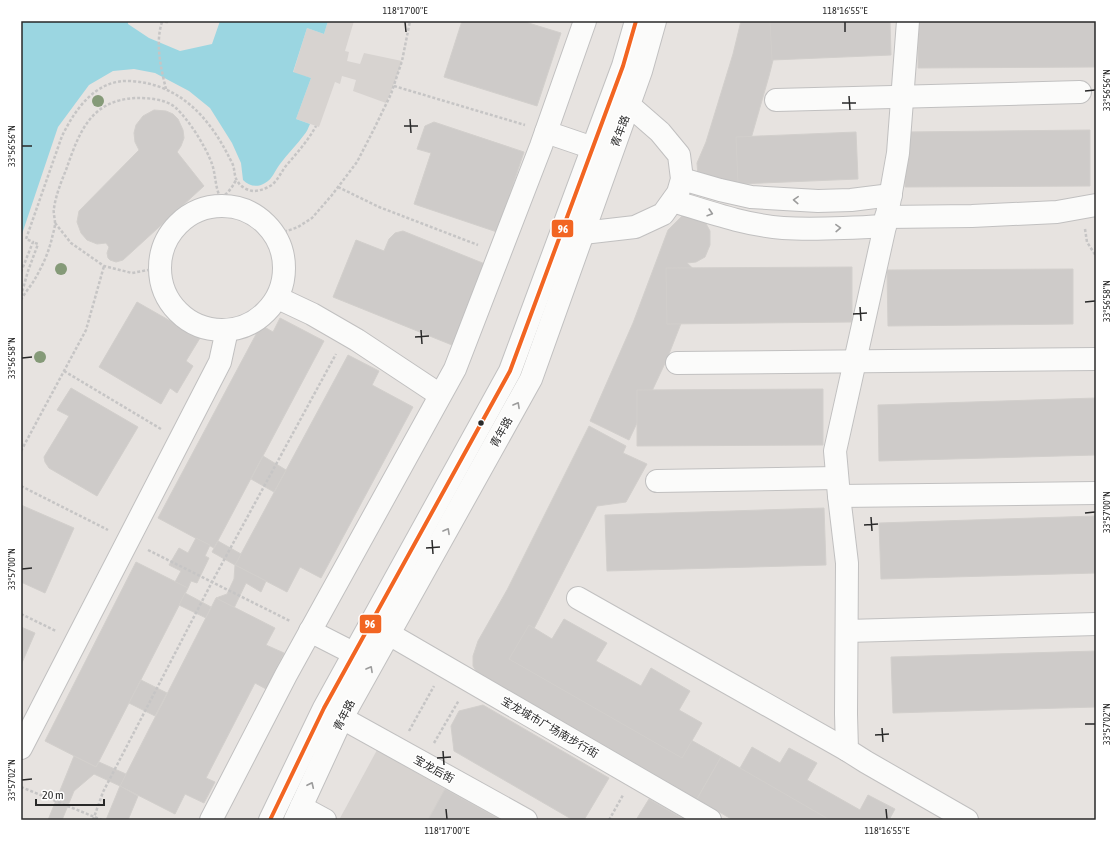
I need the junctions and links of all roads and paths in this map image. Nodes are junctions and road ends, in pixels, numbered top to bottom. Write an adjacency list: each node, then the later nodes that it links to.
1 (170, 21): 7 (path)
2 (410, 21): 8 (path)
3 (585, 21): 15 (street)
4 (636, 21): 16 (street, 青年路)
5 (655, 21): 13 (street, 青年路)
6 (908, 21): 11 (street)
7 (161, 22): 9 (path)
8 (394, 86): 15 (path); 19 (path)
9 (166, 88): 18 (path); 28 (path)
10 (1080, 92): 11 (street)
11 (902, 96): 12 (street); 20 (street)
12 (776, 100)
13 (629, 106): 17 (street); 27 (street, 青年路)
14 (316, 126): 18 (path)
15 (546, 132): 16 (street); 29 (street)
16 (593, 148): 58 (street, 青年路)
17 (682, 179): 20 (street, one-way to 17); 22 (street)
18 (236, 180): 21 (path)
19 (338, 187): 26 (path); 29 (path)
20 (891, 195): 24 (street)
21 (224, 201): 25 (path); 26 (street); 31 (street)
22 (673, 201): 24 (street, one-way to 24); 27 (street)
23 (1096, 205): 24 (street)
24 (886, 221): 39 (street)
25 (55, 223): 30 (path); 35 (path)
26 (274, 232): 34 (street)
27 (583, 233): 56 (street, 青年路, one-way to 27)
28 (32, 242): 32 (path); 33 (path)
29 (499, 254): 42 (street)
30 (104, 266): 31 (path); 41 (path)
31 (159, 268): 36 (street)
32 (21, 272)
33 (21, 296)
34 (278, 298): 36 (street); 37 (street)
35 (21, 300)
36 (228, 330): 43 (street)
37 (346, 334): 42 (street); 50 (path)
38 (1096, 359): 39 (street)
39 (854, 362): 40 (street); 47 (street)
40 (677, 363)
41 (64, 371): 43 (path); 44 (path)
42 (440, 395): 55 (street)
43 (180, 441): 49 (street)
44 (21, 451)
45 (657, 481): 47 (street)
46 (21, 486): 49 (path)
47 (838, 487): 48 (street); 54 (street)
48 (1096, 492)
49 (129, 540): 50 (path); 57 (street)
50 (212, 582): 55 (path); 69 (path)
51 (578, 598): 64 (street)
52 (21, 614): 57 (path)
53 (1096, 624): 54 (street)
54 (847, 631): 64 (street)
55 (310, 632): 58 (street); 71 (street)
56 (389, 634): 59 (street, 宝龙城市广场南步行街); 61 (street, 青年路, one-way to 56)
57 (76, 641): 62 (street)
58 (355, 654): 72 (street, 青年路)
59 (445, 666): 60 (street, 宝龙城市广场南步行街); 63 (path)
60 (470, 681): 65 (path); 66 (street, 宝龙城市广场南步行街)
61 (342, 718): 63 (street, 宝龙后街); 68 (street, 青年路, one-way to 61)
62 (21, 748)
63 (399, 749): 65 (street, 宝龙后街)
64 (848, 750): 77 (street)
65 (423, 763): 74 (street, 宝龙后街)
66 (634, 776): 75 (path); 76 (street, 宝龙城市广场南步行街)
67 (21, 787): 69 (path)
68 (297, 816): 73 (street)
69 (94, 818): 70 (path)
70 (102, 820)
71 (211, 820)
72 (270, 820)
73 (325, 820)
74 (526, 820)
75 (609, 820)
76 (710, 820)
77 (967, 820)

